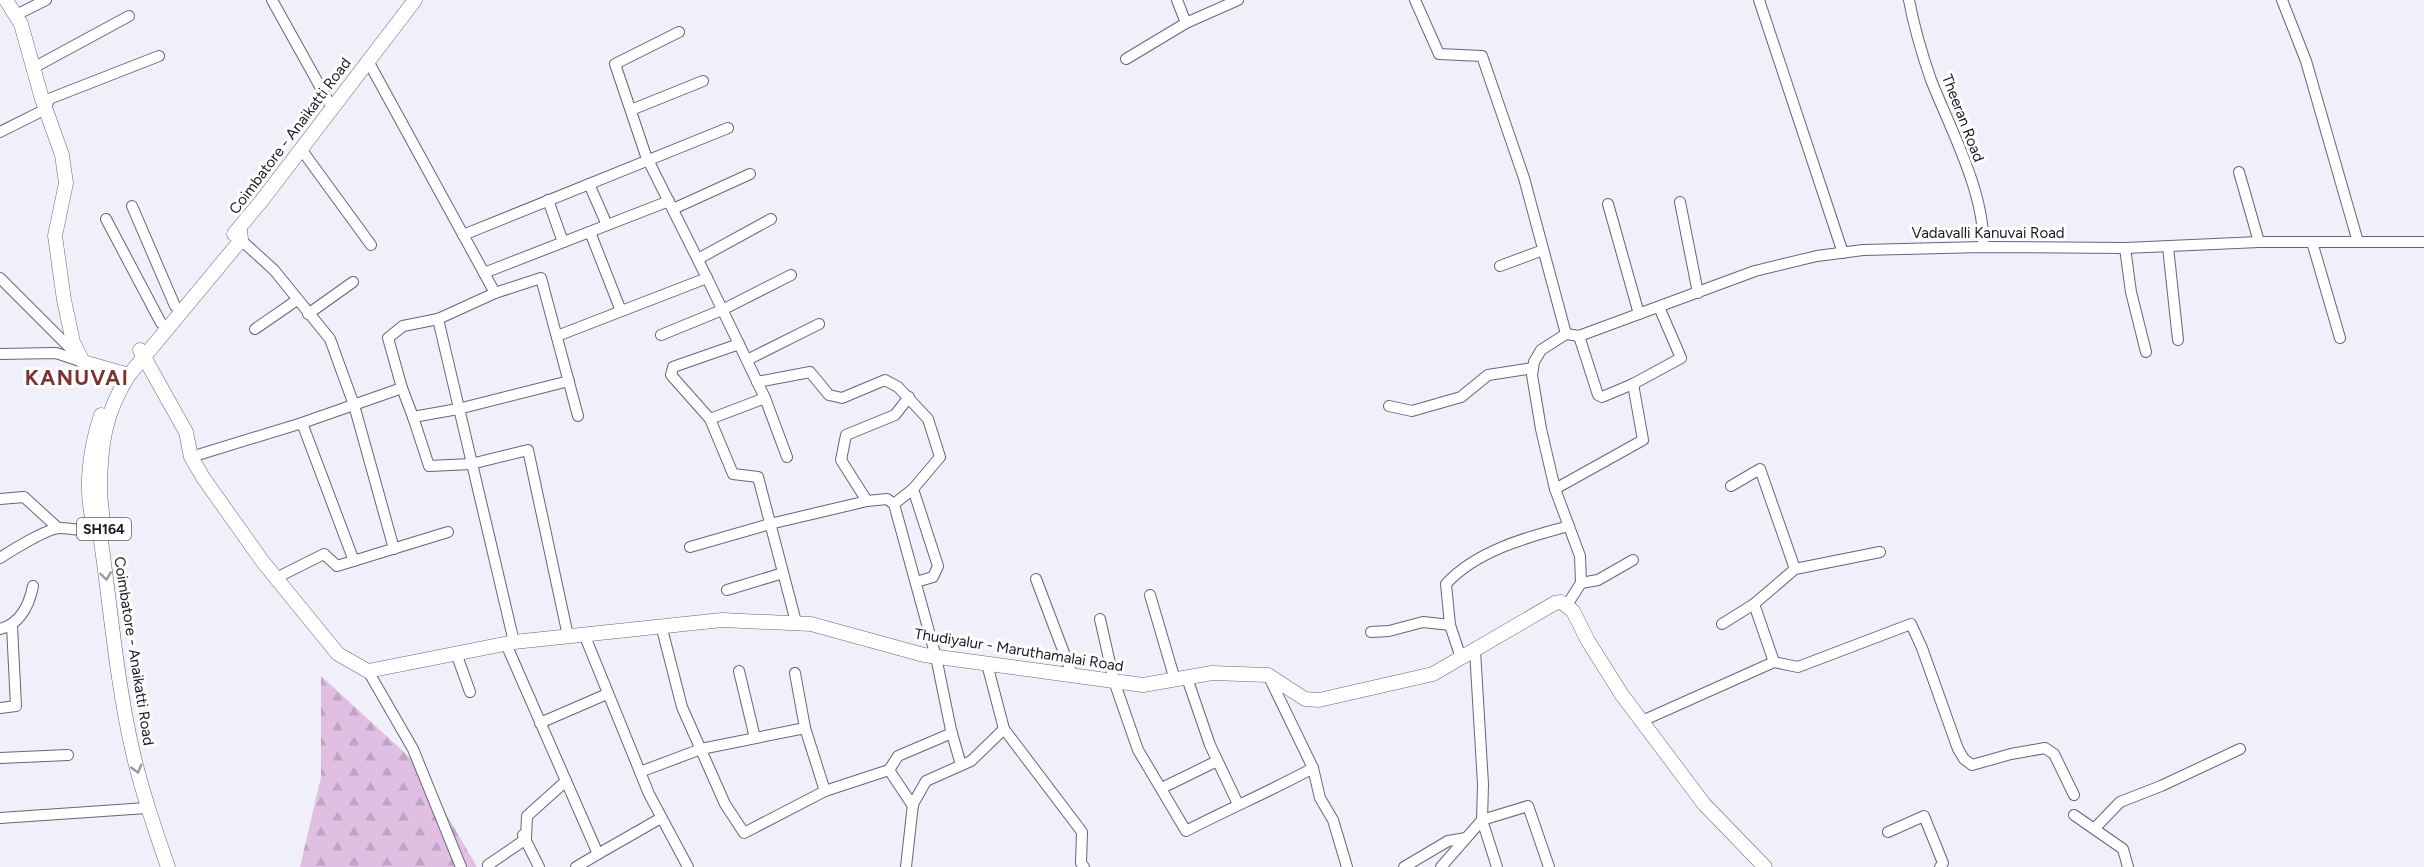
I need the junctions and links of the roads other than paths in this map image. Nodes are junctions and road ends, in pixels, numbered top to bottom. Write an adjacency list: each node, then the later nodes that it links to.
1 (6, 0): 11 (main road)
2 (46, 0): 11 (street)
3 (272, 0): 20 (street)
4 (415, 0): 17 (main road, Coimbatore - Anaikatti Road / SH164)
5 (1177, 0): 13 (street)
6 (1238, 0): 13 (street)
7 (1415, 0): 50 (street)
8 (1759, 0): 51 (street)
9 (1909, 0): 48 (street, Theeran Road)
10 (2282, 0): 44 (street)
11 (16, 15): 18 (main road)
12 (129, 16): 18 (street)
13 (1186, 23): 16 (street)
14 (679, 32): 22 (street)
15 (159, 56): 21 (street)
16 (1126, 59)
17 (368, 62): 20 (main road, Coimbatore - Anaikatti Road / SH164); 40 (street)
18 (33, 68): 21 (main road)
19 (704, 81): 22 (street)
20 (332, 108): 25 (main road, Coimbatore - Anaikatti Road / SH164)
21 (46, 109): 24 (street); 82 (main road)
22 (631, 110): 26 (street)
23 (728, 128): 26 (street)
24 (0, 132)
25 (301, 149): 39 (main road, Coimbatore - Anaikatti Road / SH164); 46 (street)
26 (648, 159): 29 (street); 33 (street)
27 (2239, 172): 42 (street)
28 (750, 174): 33 (street)
29 (589, 184): 30 (street); 37 (street)
30 (548, 200): 40 (street); 41 (street)
31 (1680, 202): 60 (street)
32 (1608, 204): 67 (street)
33 (671, 205): 37 (street); 52 (street)
34 (132, 206): 62 (street)
35 (106, 219): 69 (street)
36 (771, 219): 52 (street)
37 (607, 225): 38 (street)
38 (590, 232): 41 (street); 65 (street)
39 (240, 234): 61 (street); 62 (main road); 83 (main road, Coimbatore - Anaikatti Road / SH164)
40 (463, 235): 54 (street)
41 (563, 242): 54 (street)
42 (2259, 242): 43 (street, Vadavalli Kanuvai Road); 47 (street, Vadavalli Kanuvai Road)
43 (2312, 242): 44 (street, Vadavalli Kanuvai Road); 76 (street)
44 (2358, 242): 45 (street, Vadavalli Kanuvai Road)
45 (2424, 242)
46 (370, 245)
47 (2168, 246): 49 (street, Vadavalli Kanuvai Road); 77 (street)
48 (1983, 247): 49 (street, Vadavalli Kanuvai Road); 51 (street, Vadavalli Kanuvai Road)
49 (2125, 248): 79 (street)
50 (1543, 250): 53 (street); 72 (street)
51 (1843, 253): 60 (street, Vadavalli Kanuvai Road)
52 (698, 259): 57 (street)
53 (1500, 266)
54 (484, 273): 59 (street)
55 (791, 275): 64 (street)
56 (0, 278): 82 (street)
57 (707, 278): 64 (street); 65 (street)
58 (353, 282): 66 (street)
59 (495, 292): 68 (street); 74 (street)
60 (1698, 293): 63 (street, Vadavalli Kanuvai Road)
61 (297, 300): 66 (street); 71 (street)
62 (175, 306): 69 (main road)
63 (1659, 307): 67 (street, Vadavalli Kanuvai Road); 87 (street)
64 (722, 310): 73 (street); 78 (street)
65 (621, 311): 74 (street)
66 (308, 314): 91 (street)
67 (1639, 314): 75 (street, Vadavalli Kanuvai Road)
68 (438, 319): 88 (street); 93 (street)
69 (161, 323): 83 (main road)
70 (819, 324): 81 (street)
71 (255, 329)
72 (1566, 334): 75 (street, Vadavalli Kanuvai Road); 84 (street)
73 (661, 335)
74 (556, 336): 85 (street)
75 (1579, 336): 87 (street)
76 (2340, 338)
77 (2178, 340)
78 (739, 344): 81 (street); 96 (street)
79 (2146, 352)
80 (0, 354): 82 (street)
81 (747, 360): 86 (street)
82 (83, 362): 83 (main road)
83 (134, 363): 98 (main road); 111 (main road, Coimbatore - Anaikatti Road / SH164)
84 (1533, 368): 92 (street); 103 (street)
85 (568, 381): 93 (street); 94 (street)
86 (757, 382): 89 (street); 90 (street)
87 (1633, 384): 103 (street)
88 (402, 388): 91 (street); 95 (street)
89 (909, 397): 102 (street); 105 (street)
90 (765, 398): 96 (street); 99 (street)
91 (354, 405): 97 (street); 113 (street)
92 (1389, 406)
93 (458, 409): 95 (street); 100 (street)
94 (578, 416)
95 (413, 417): 100 (street)
96 (710, 419): 107 (street)
97 (302, 423): 98 (street); 117 (street)
98 (190, 451): 120 (main road)
99 (787, 458)
100 (471, 464): 138 (street); 139 (street)
101 (1731, 486): 118 (street)
102 (913, 489): 106 (street); 122 (street)
103 (1555, 489): 108 (street)
104 (0, 499): 109 (street)
105 (867, 501): 106 (street); 107 (street)
106 (894, 504): 122 (street)
107 (770, 524): 112 (street); 119 (street)
108 (1569, 526): 123 (street); 133 (street)
109 (58, 528): 111 (street); 115 (street)
110 (448, 532): 113 (street)
111 (100, 535): 177 (main road, Coimbatore - Anaikatti Road / SH164, one-way to 177)
112 (690, 547)
113 (394, 549): 117 (street)
114 (1880, 552): 118 (street)
115 (0, 558)
116 (1633, 560): 123 (street)
117 (354, 561): 120 (street)
118 (1795, 569): 127 (street)
119 (783, 573): 125 (street); 130 (street)
120 (276, 578): 146 (main road)
121 (1036, 579): 149 (street)
122 (916, 582): 142 (street)
123 (1581, 583): 128 (street)
124 (33, 586): 134 (street)
125 (727, 590)
126 (1150, 595): 151 (street)
127 (1754, 604): 131 (street); 144 (street)
128 (1568, 605): 140 (main road); 156 (main road)
129 (1100, 620): 152 (street)
130 (796, 622): 132 (main road, Thudiyalur - Maruthamalai Road); 142 (main road, Thudiyalur - Maruthamalai Road)
131 (1722, 624)
132 (661, 625): 137 (main road, Thudiyalur - Maruthamalai Road); 162 (street)
133 (1450, 625): 136 (street); 143 (street)
134 (12, 626): 135 (street); 155 (street)
135 (0, 629)
136 (1371, 632)
137 (584, 634): 138 (main road, Thudiyalur - Maruthamalai Road); 154 (street)
138 (568, 636): 139 (main road, Thudiyalur - Maruthamalai Road)
139 (510, 643): 141 (main road, Thudiyalur - Maruthamalai Road); 157 (street)
140 (1475, 650): 143 (main road); 181 (street)
141 (456, 653): 146 (main road, Thudiyalur - Maruthamalai Road); 153 (street)
142 (936, 657): 145 (main road, Thudiyalur - Maruthamalai Road); 160 (street)
143 (1461, 658): 150 (main road)
144 (1774, 662): 156 (street); 174 (street)
145 (987, 664): 149 (main road, Thudiyalur - Maruthamalai Road); 159 (street)
146 (368, 671): 190 (street)
147 (739, 672): 161 (street)
148 (795, 673): 158 (street)
149 (1072, 674): 152 (main road, Thudiyalur - Maruthamalai Road)
150 (1268, 675): 151 (main road, Thudiyalur - Maruthamalai Road); 168 (street)
151 (1181, 679): 152 (main road, Thudiyalur - Maruthamalai Road); 166 (street)
152 (1114, 681): 172 (street)
153 (471, 692)
154 (607, 694): 157 (street); 170 (street)
155 (0, 708)
156 (1642, 721): 188 (main road)
157 (540, 723): 171 (street)
158 (805, 728): 161 (street); 173 (street)
159 (1004, 729): 167 (street); 196 (street)
160 (952, 733): 167 (street); 169 (street)
161 (755, 738): 162 (street)
162 (701, 749): 170 (street); 173 (street)
163 (2240, 749): 183 (street)
164 (68, 755): 165 (street)
165 (0, 758)
166 (1217, 761): 172 (street); 175 (street)
167 (961, 765): 176 (street)
168 (1313, 768): 175 (street); 197 (street)
169 (889, 770): 173 (street); 176 (street)
170 (640, 772): 180 (street)
171 (566, 781): 186 (street); 187 (street)
172 (1162, 788): 175 (street)
173 (825, 791)
174 (2074, 795)
175 (1238, 804)
176 (913, 806): 195 (street)
177 (147, 808): 179 (street); 189 (main road, Coimbatore - Anaikatti Road / SH164)
178 (2074, 815): 183 (street)
179 (0, 818)
180 (661, 818): 187 (street); 194 (street)
181 (1482, 820): 185 (street); 200 (street); 201 (street)
182 (520, 827): 186 (street)
183 (2094, 829): 203 (street)
184 (1888, 832): 202 (street)
185 (1466, 838): 198 (street); 199 (street)
186 (525, 839): 191 (street); 192 (street)
187 (598, 854): 193 (street)
188 (1763, 866)
189 (168, 867)
190 (460, 867)
191 (489, 867)
192 (539, 867)
193 (576, 867)
194 (688, 867)
195 (906, 867)
196 (1084, 867)
197 (1347, 867)
198 (1404, 867)
199 (1441, 867)
200 (1497, 867)
201 (1549, 867)
202 (1940, 867)
203 (2128, 867)

